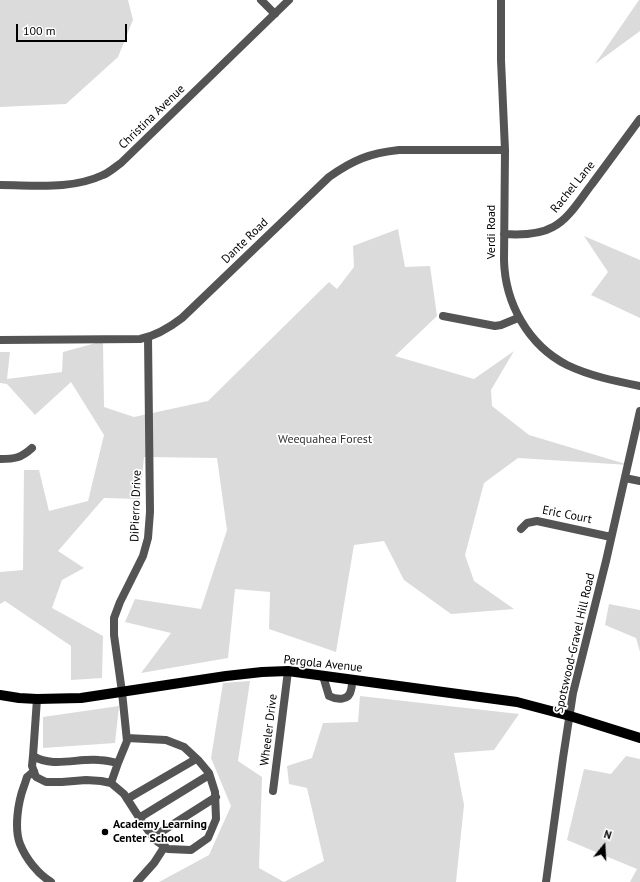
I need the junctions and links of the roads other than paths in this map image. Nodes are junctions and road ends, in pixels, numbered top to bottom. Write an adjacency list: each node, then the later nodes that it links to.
1 (261, 0): 4 (street)
2 (289, 0): 4 (street, Christina Avenue)
3 (501, 0): 6 (street, Verdi Road)
4 (275, 14): 7 (street, Christina Avenue)
5 (640, 119): 8 (street, Rachel Lane)
6 (505, 150): 8 (street, Verdi Road); 11 (street, Dante Road)
7 (0, 185)
8 (504, 234): 10 (street, Verdi Road)
9 (444, 316): 10 (street)
10 (518, 318): 13 (street, Verdi Road)
11 (148, 338): 12 (street, Dante Road); 24 (street, DiPierro Drive)
12 (0, 340)
13 (640, 386)
14 (640, 411): 17 (street, Spotswood-Gravel Hill Road)
15 (32, 448): 16 (street)
16 (0, 459)
17 (625, 478): 18 (street); 20 (street, Spotswood-Gravel Hill Road)
18 (640, 481)
19 (521, 529): 20 (street, Eric Court)
20 (611, 537): 27 (street, Spotswood-Gravel Hill Road)
21 (288, 671): 22 (main road, Pergola Avenue); 24 (main road, Pergola Avenue); 36 (street, Wheeler Drive)
22 (323, 676): 23 (main road, Pergola Avenue); 23 (street)
23 (352, 680): 27 (main road, Pergola Avenue)
24 (122, 692): 26 (main road, Pergola Avenue); 28 (street, DiPierro Drive)
25 (0, 695): 26 (main road, Pergola Avenue)
26 (37, 699): 30 (street)
27 (570, 716): 29 (main road, Pergola Avenue); 44 (street, Spotswood-Gravel Hill Road)
28 (127, 738): 31 (street); 32 (street)
29 (640, 738)
30 (32, 756): 32 (street); 33 (street)
31 (196, 759): 34 (street); 38 (street)
32 (118, 763): 35 (street)
33 (34, 771): 35 (street); 42 (street)
34 (210, 775): 37 (street); 39 (street)
35 (111, 783): 38 (street)
36 (273, 791)
37 (216, 797): 40 (street); 41 (street)
38 (127, 799): 39 (street)
39 (139, 818): 40 (street)
40 (153, 837): 41 (street)
41 (165, 846): 43 (street)
42 (51, 882)
43 (137, 882)
44 (546, 882)

